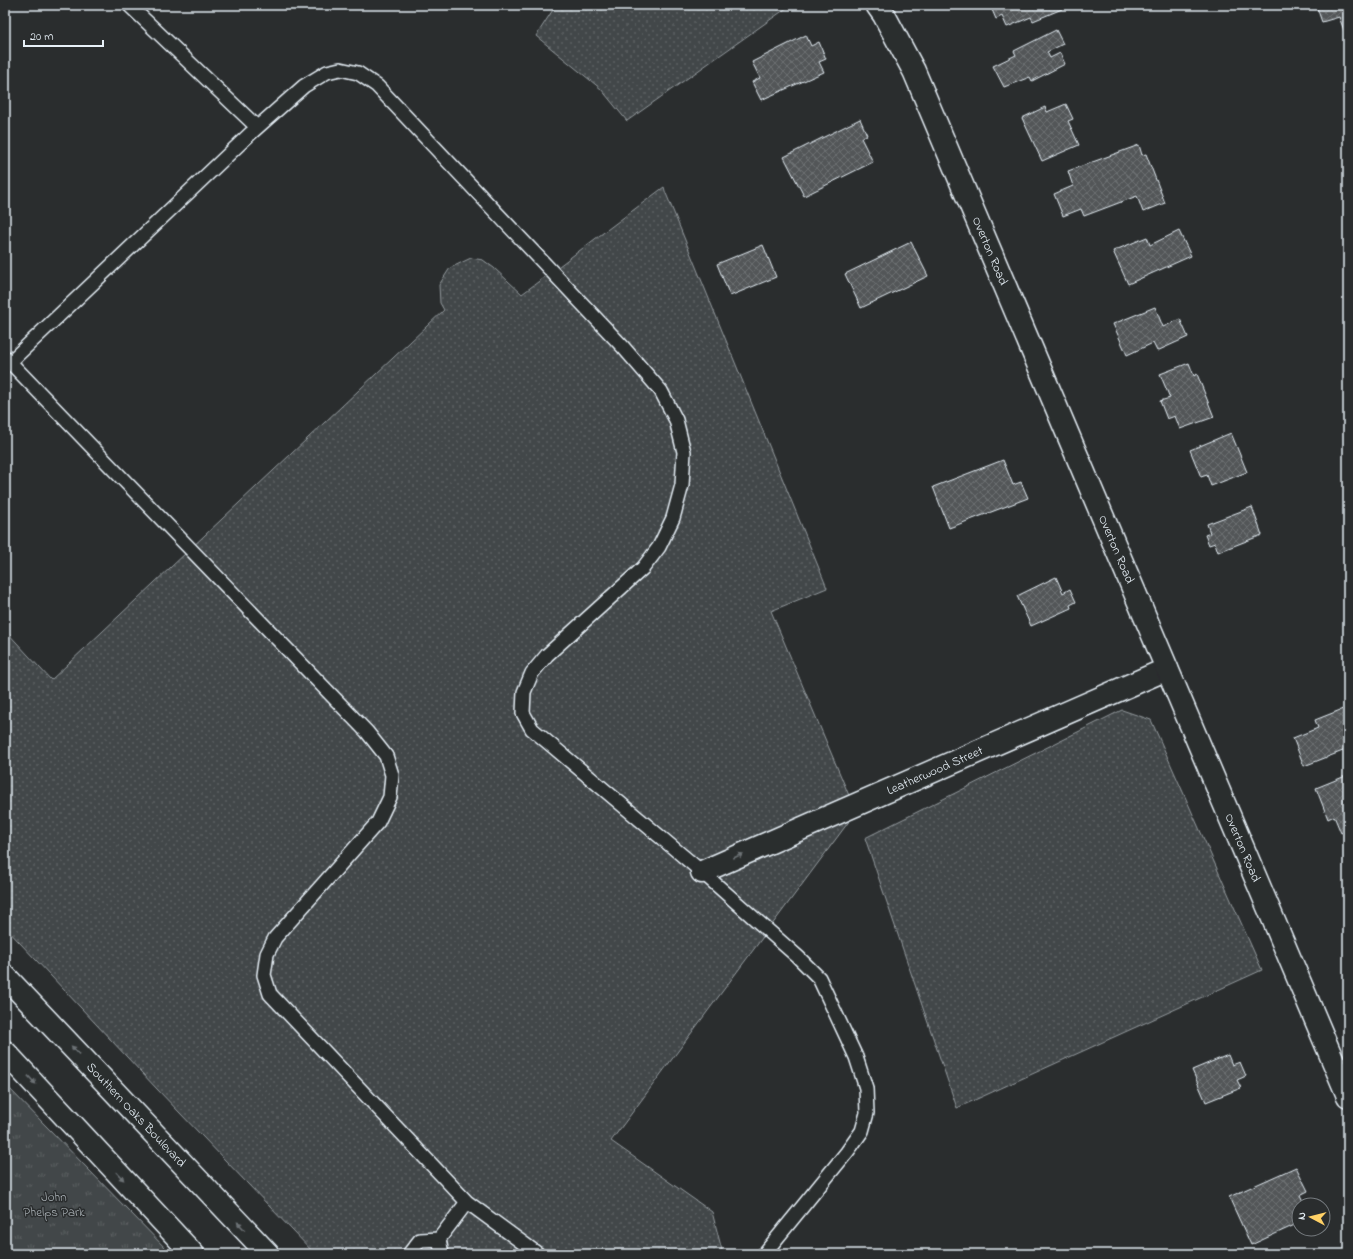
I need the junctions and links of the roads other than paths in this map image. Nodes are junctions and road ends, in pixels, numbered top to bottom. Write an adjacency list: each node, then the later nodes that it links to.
1 (129, 5): 3 (lane)
2 (877, 5): 5 (street, Overton Road)
3 (257, 127): 4 (lane); 6 (lane)
4 (8, 359): 10 (lane)
5 (1167, 669): 6 (street, Leatherwood Street, one-way to 5); 9 (street, Overton Road)
6 (702, 872): 17 (lane)
7 (5, 976): 13 (street, Southern Oaks Boulevard, one-way to 7)
8 (5, 1052): 12 (street, one-way to 12)
9 (1348, 1096)
10 (466, 1202): 11 (lane); 16 (lane)
11 (439, 1239): 14 (lane); 15 (lane)
12 (193, 1254)
13 (268, 1254)
14 (408, 1254)
15 (442, 1254)
16 (538, 1254)
17 (764, 1254)

